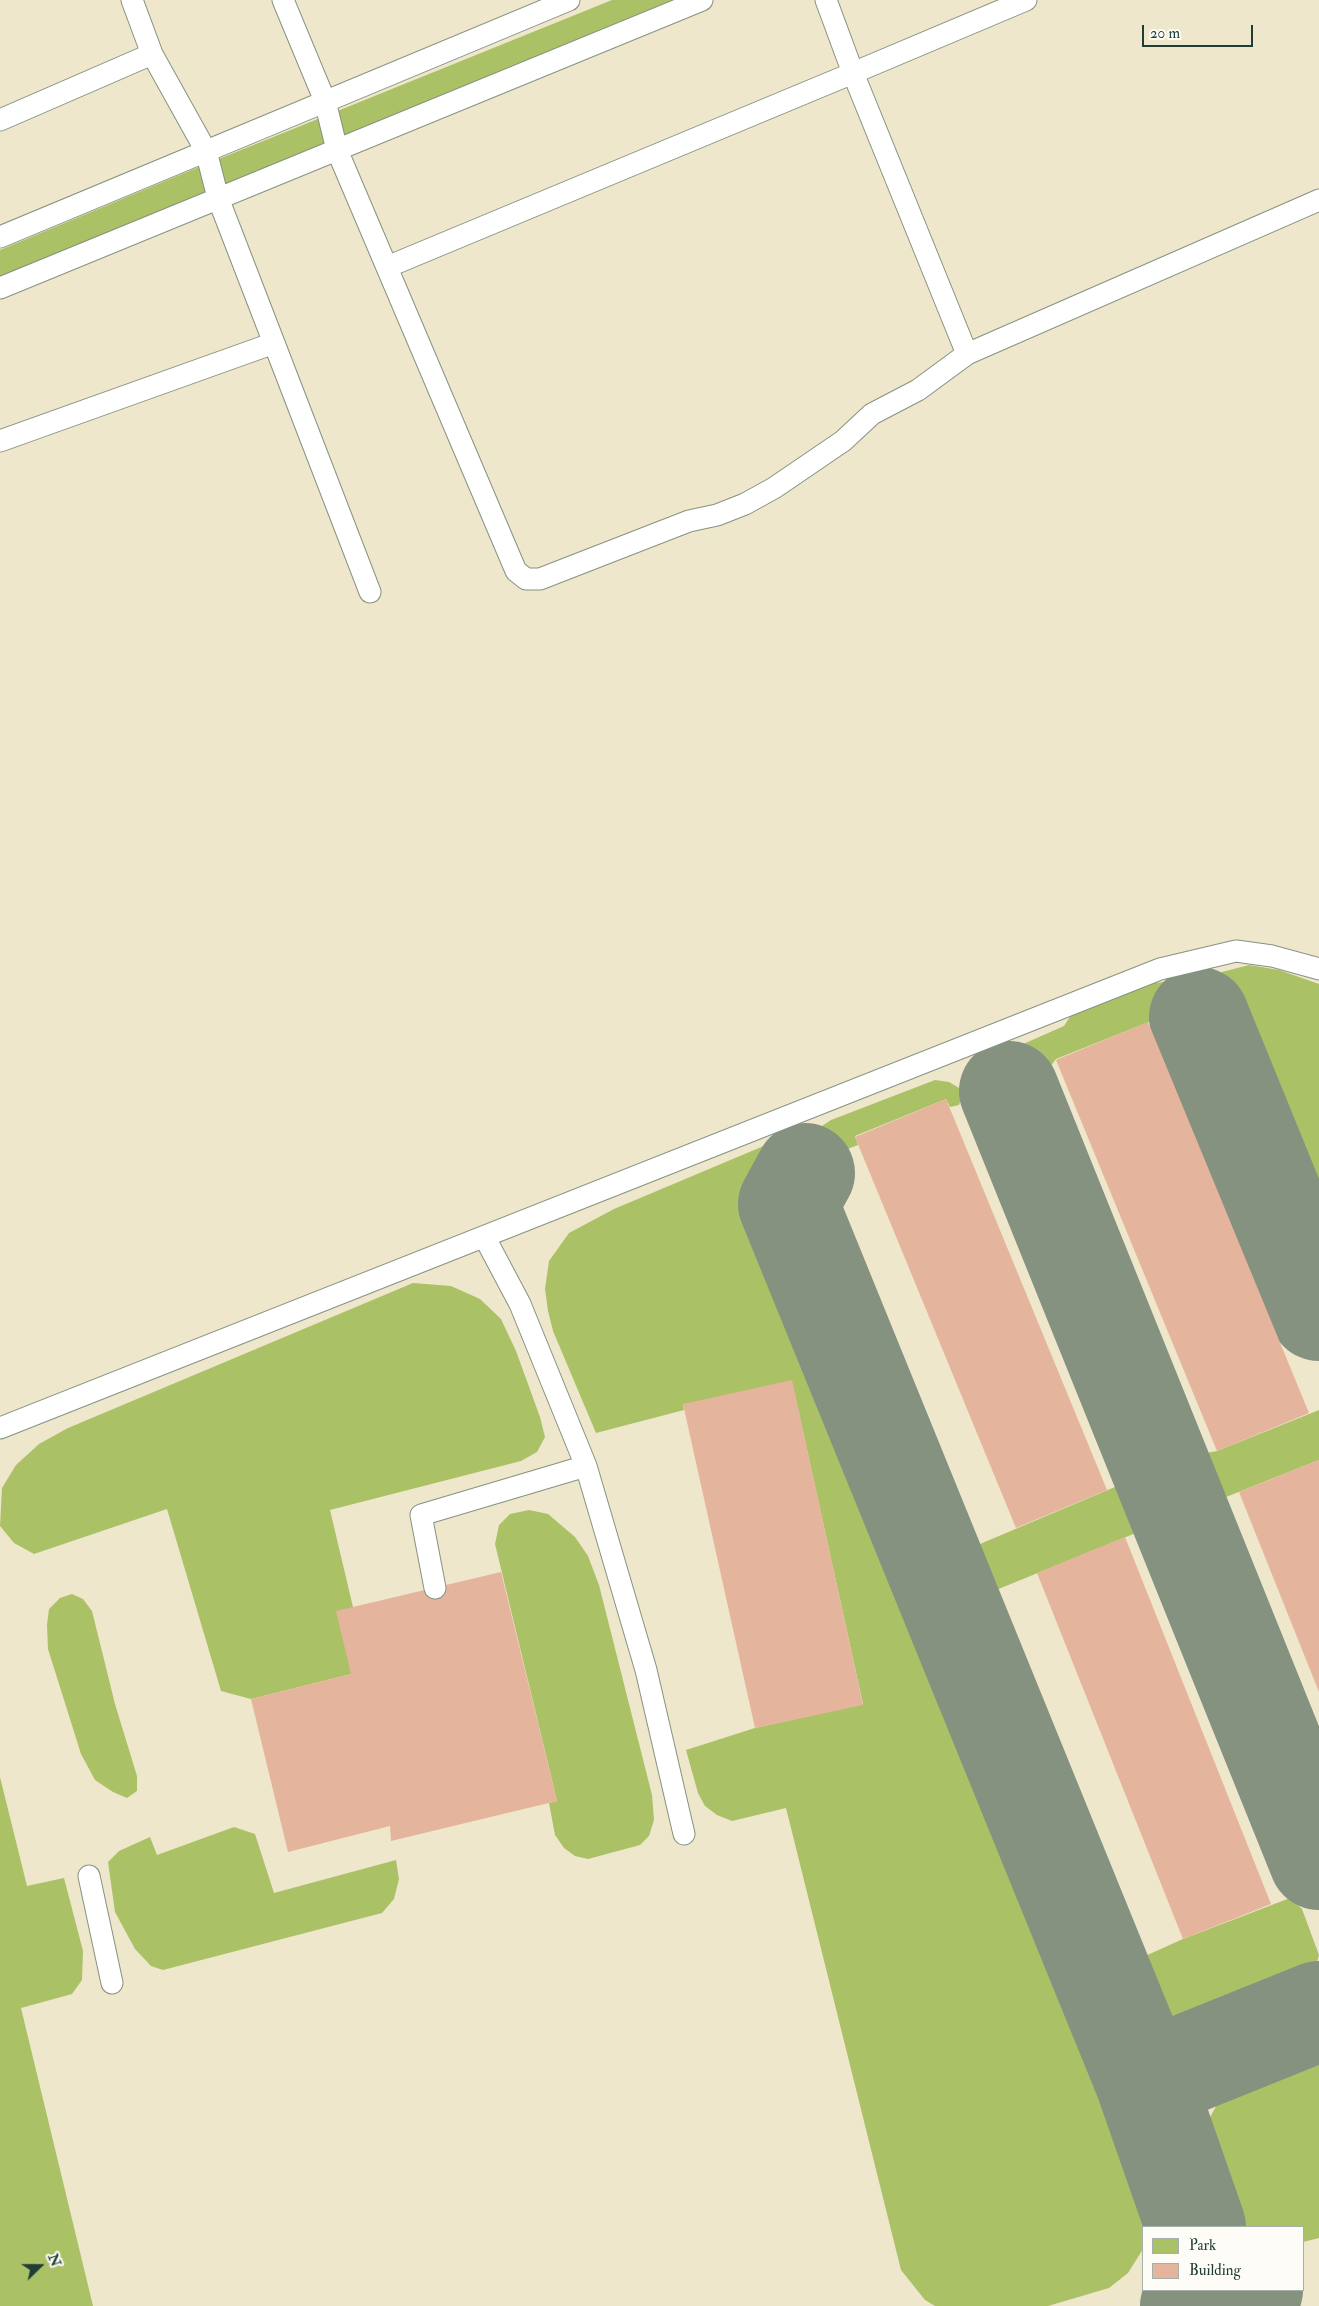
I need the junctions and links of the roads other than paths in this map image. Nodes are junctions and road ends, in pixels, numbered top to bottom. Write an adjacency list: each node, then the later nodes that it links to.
1 (132, 0): 7 (lane)
2 (283, 0): 9 (lane)
3 (569, 0): 9 (lane)
4 (702, 0): 11 (lane)
5 (826, 0): 8 (lane)
6 (1026, 0): 8 (lane)
7 (152, 54): 10 (lane); 12 (lane)
8 (853, 73): 16 (lane); 19 (lane)
9 (325, 101): 11 (lane); 12 (lane)
10 (0, 120)
11 (337, 150): 13 (lane); 16 (lane)
12 (206, 151): 13 (lane); 15 (lane)
13 (218, 198): 17 (lane); 18 (lane)
14 (1319, 200): 19 (lane)
15 (0, 237)
16 (387, 267): 19 (lane)
17 (0, 288)
18 (274, 343): 20 (lane); 21 (lane)
19 (967, 354)
20 (0, 441)
21 (370, 592)
22 (1319, 969): 23 (lane)
23 (485, 1238): 24 (lane); 25 (lane)
24 (0, 1428)
25 (586, 1466): 26 (lane); 27 (lane)
26 (435, 1588)
27 (684, 1834)
28 (89, 1876): 29 (lane)
29 (112, 1983)

